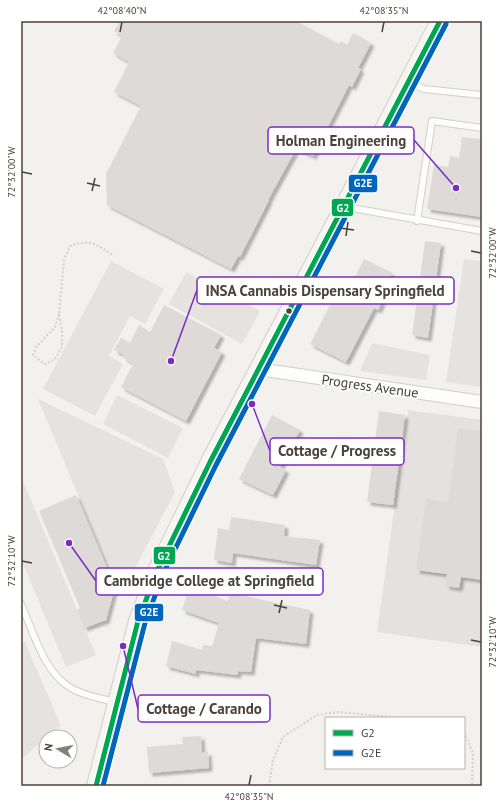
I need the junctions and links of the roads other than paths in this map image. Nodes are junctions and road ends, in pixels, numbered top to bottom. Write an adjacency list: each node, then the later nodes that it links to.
1 (440, 21): 2 (main road)
2 (408, 82): 3 (lane); 5 (main road)
3 (482, 95)
4 (482, 128): 6 (lane)
5 (344, 207): 6 (lane); 8 (main road)
6 (417, 221): 7 (lane)
7 (482, 231)
8 (258, 369): 9 (street, Progress Avenue); 11 (main road)
9 (482, 402)
10 (21, 604): 11 (lane)
11 (117, 702): 12 (main road)
12 (96, 786)

